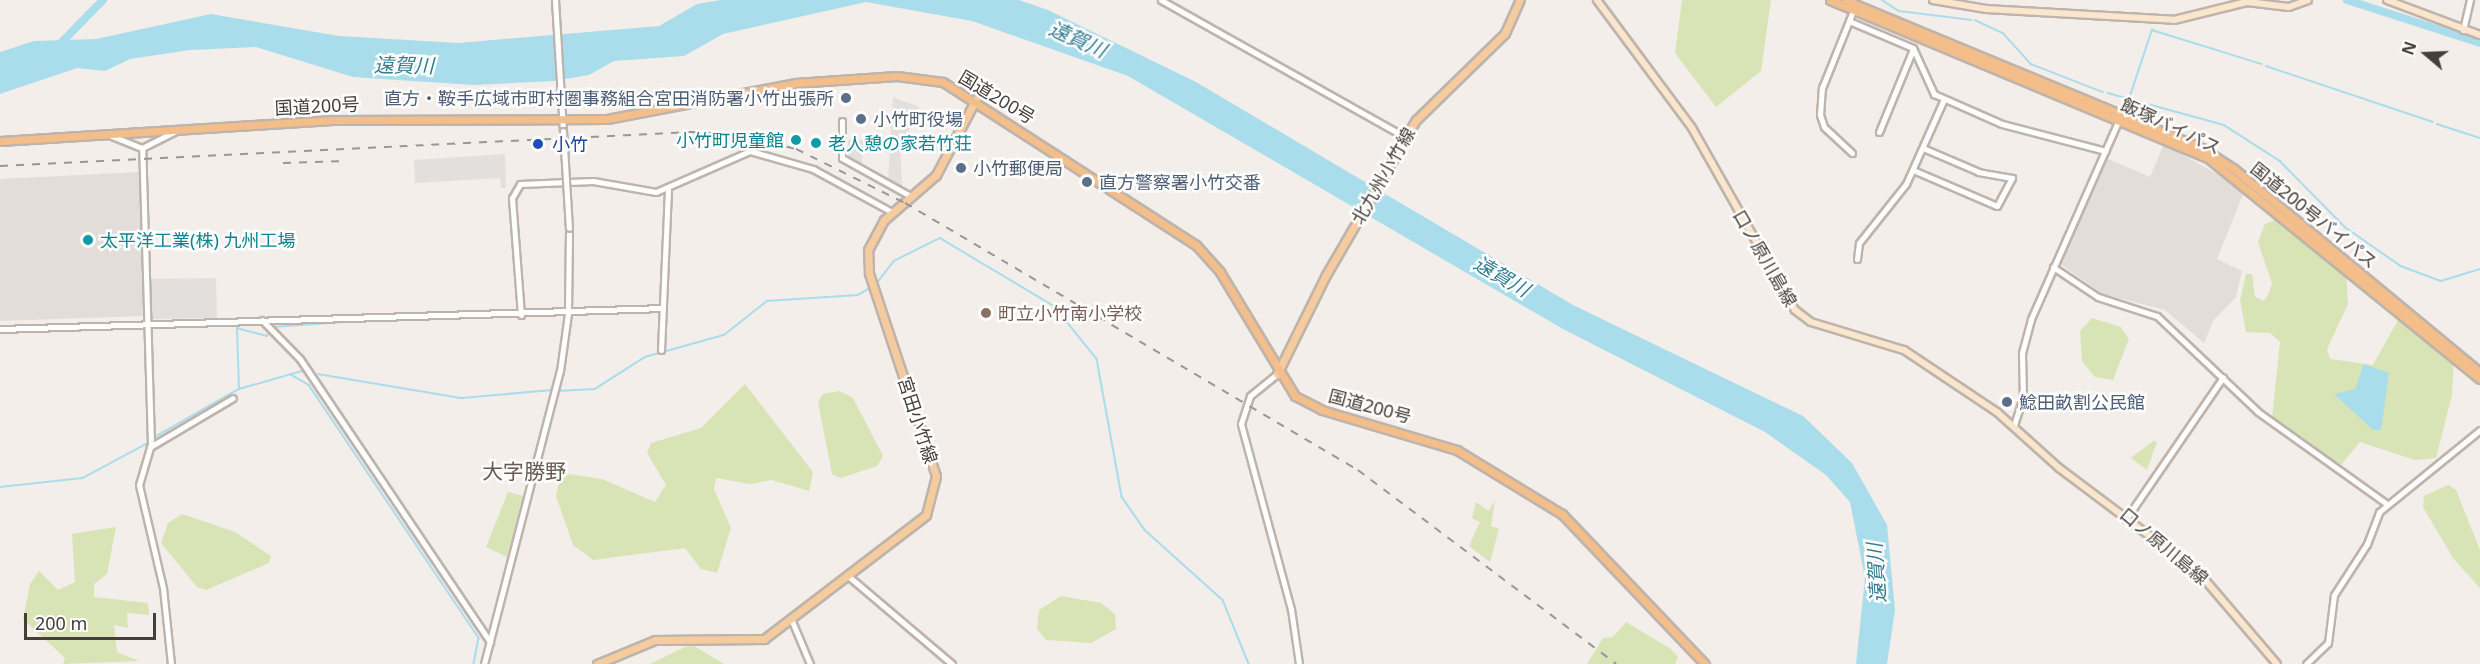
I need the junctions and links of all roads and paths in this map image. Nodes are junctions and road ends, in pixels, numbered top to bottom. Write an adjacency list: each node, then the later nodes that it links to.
1 (555, 0): 19 (street)
2 (1161, 0): 24 (street)
3 (1520, 0): 24 (main road, 北九州小竹線)
4 (1598, 0): 48 (main road, 口ノ原川島線)
5 (1830, 0): 11 (highway)
6 (1845, 0): 11 (highway, 国道200号バイパス)
7 (1933, 0): 10 (main road)
8 (2387, 0): 13 (main road)
9 (2470, 0): 13 (street)
10 (2307, 1)
11 (1856, 5): 12 (street); 18 (highway, 国道200号バイパス)
12 (1849, 21): 15 (street); 29 (street)
13 (2463, 30): 14 (main road)
14 (2480, 35)
15 (1913, 49): 17 (street); 22 (street)
16 (976, 99): 19 (highway, 国道200号); 32 (main road, 宮田小竹線); 44 (highway, 国道200号)
17 (1944, 99): 27 (street); 28 (street)
18 (2121, 115): 28 (street); 43 (highway, 国道200号バイパス); 46 (highway, 飯塚バイパス)
19 (562, 117): 21 (highway, 国道200号); 37 (street, bridge)
20 (842, 121): 32 (street)
21 (178, 130): 23 (highway, 国道200号); 26 (street)
22 (1879, 132)
23 (107, 134): 25 (highway, 国道200号); 26 (street)
24 (1404, 139): 44 (main road, 北九州小竹線)
25 (0, 141)
26 (142, 148): 40 (street)
27 (1923, 148): 30 (street); 30 (street)
28 (2106, 151): 35 (street)
29 (1852, 153)
30 (1913, 170): 34 (street)
31 (668, 190): 33 (street); 36 (street); 38 (street)
32 (914, 198): 33 (main road, 宮田小竹線)
33 (892, 212): 53 (main road, 宮田小竹線)
34 (1857, 259)
35 (2053, 267): 45 (street); 48 (street)
36 (663, 308): 37 (street); 42 (street)
37 (568, 313): 38 (street); 55 (street)
38 (521, 315): 39 (street)
39 (262, 320): 40 (street); 55 (street)
40 (148, 323): 41 (street); 50 (street)
41 (0, 329)
42 (661, 350)
43 (2480, 372)
44 (1277, 374): 61 (street); 62 (highway, 国道200号)
45 (2223, 377): 51 (street); 52 (street)
46 (2480, 379)
47 (233, 398): 50 (street)
48 (2014, 425): 52 (main road, 口ノ原川島線)
49 (2480, 430): 51 (street)
50 (150, 445): 56 (street)
51 (2387, 504): 64 (street)
52 (2128, 516): 63 (main road, 口ノ原川島線)
53 (847, 575): 54 (main road, 宮田小竹線); 60 (street)
54 (792, 621): 58 (main road, 宮田小竹線); 59 (street)
55 (490, 642): 57 (street)
56 (171, 664)
57 (484, 664)
58 (597, 664)
59 (810, 664)
60 (952, 664)
61 (1299, 664)
62 (1705, 664)
63 (2277, 664)
64 (2306, 664)

